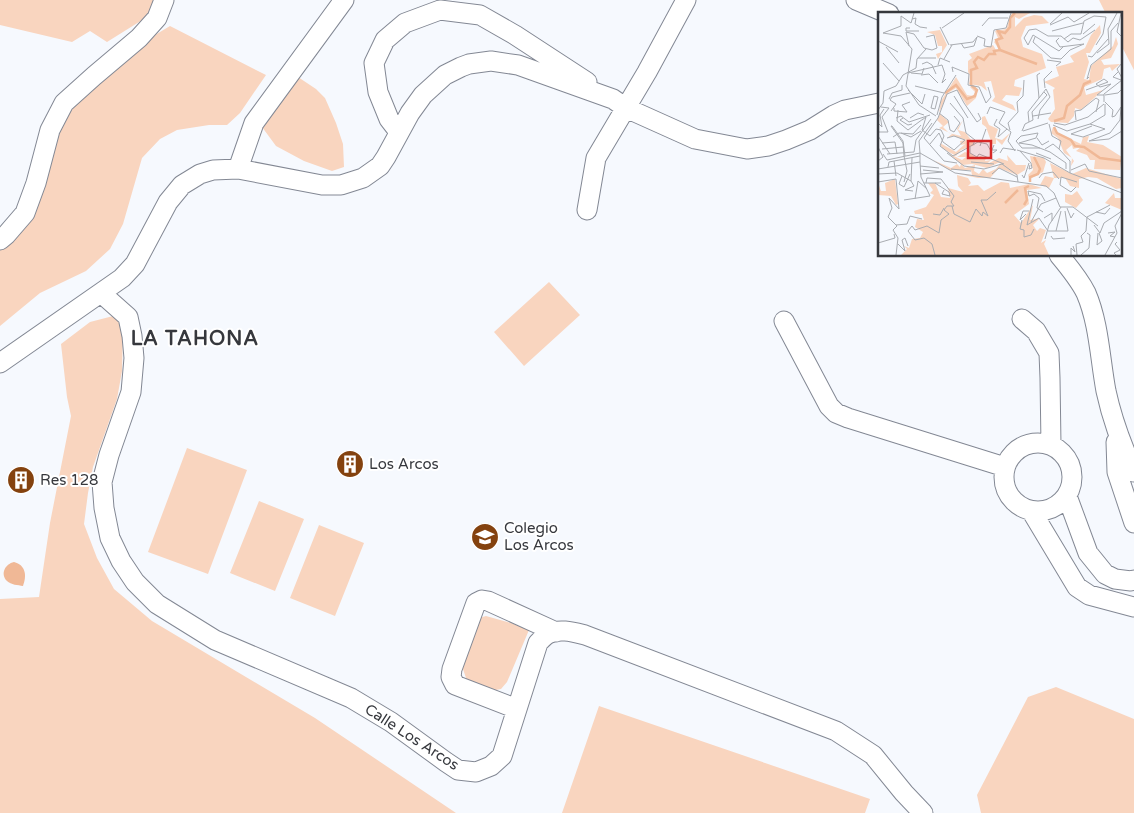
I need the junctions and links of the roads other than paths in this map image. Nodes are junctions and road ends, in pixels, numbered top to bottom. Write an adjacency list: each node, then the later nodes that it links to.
1 (164, 0): 11 (street)
2 (344, 0): 9 (street)
3 (686, 0): 7 (street)
4 (856, 0): 5 (street)
5 (884, 12)
6 (878, 103): 7 (street)
7 (620, 104): 8 (street); 8 (street); 10 (street)
8 (399, 132): 9 (street)
9 (238, 169): 13 (street)
10 (587, 210)
11 (0, 240)
12 (1060, 256): 17 (street)
13 (101, 293): 16 (street); 27 (street, Calle Los Arcos)
14 (1022, 318): 18 (street)
15 (784, 321): 19 (street)
16 (0, 363)
17 (1116, 428): 20 (street); 23 (street)
18 (1051, 445): 19 (street); 21 (street)
19 (1005, 467): 22 (street)
20 (1134, 472)
21 (1067, 496): 22 (street); 24 (street)
22 (1032, 512): 25 (street)
23 (1134, 523)
24 (1134, 580)
25 (1134, 608)
26 (556, 632): 27 (street, Calle Los Arcos); 27 (street); 28 (street)
27 (517, 708)
28 (923, 813)

